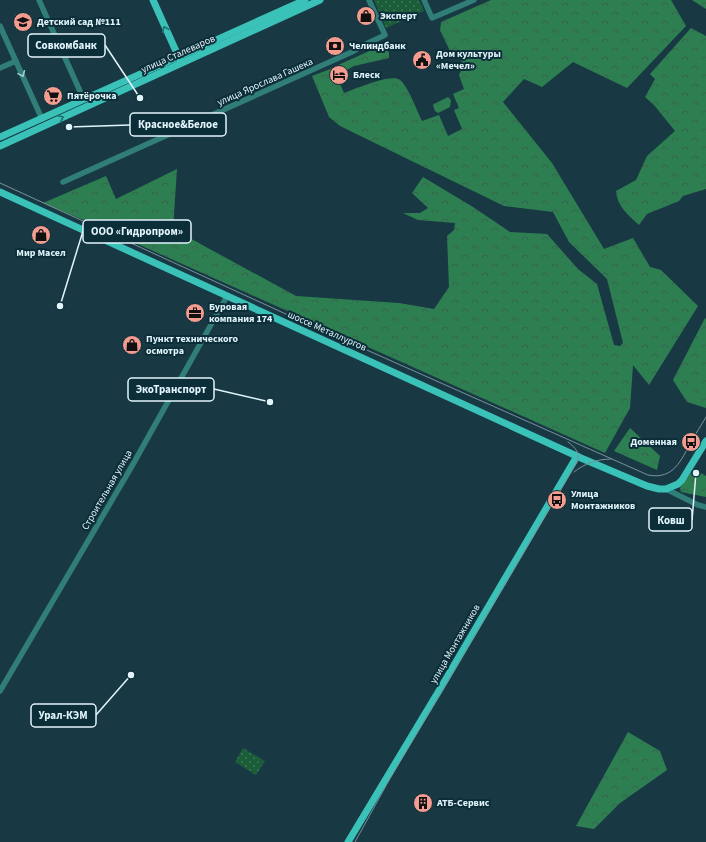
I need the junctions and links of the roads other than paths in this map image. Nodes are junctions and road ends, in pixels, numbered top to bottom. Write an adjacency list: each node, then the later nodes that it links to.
1 (39, 0): 12 (street)
2 (152, 0): 9 (main road, one-way to 2)
3 (306, 0): 9 (main road, улица Сталеваров)
4 (320, 0): 9 (main road, улица Сталеваров)
5 (369, 0): 16 (street, улица Ярослава Гашека)
6 (424, 0): 7 (street)
7 (474, 0)
8 (0, 26): 10 (street)
9 (180, 60): 12 (main road, улица Сталеваров); 13 (main road, улица Сталеваров, one-way to 9)
10 (16, 61): 11 (street); 13 (street, one-way to 13)
11 (0, 68)
12 (84, 100): 13 (main road, улица Сталеваров)
13 (43, 122): 14 (main road, улица Сталеваров); 15 (main road, улица Сталеваров)
14 (0, 137)
15 (0, 146)
16 (63, 182)
17 (0, 192): 18 (main road, шоссе Металлургов)
18 (227, 296): 20 (main road, шоссе Металлургов); 23 (street, Строительная улица)
19 (706, 441): 21 (main road)
20 (577, 456): 21 (main road, шоссе Металлургов); 24 (main road, улица Монтажников)
21 (666, 489): 22 (street)
22 (706, 507)
23 (0, 691)
24 (348, 842)

